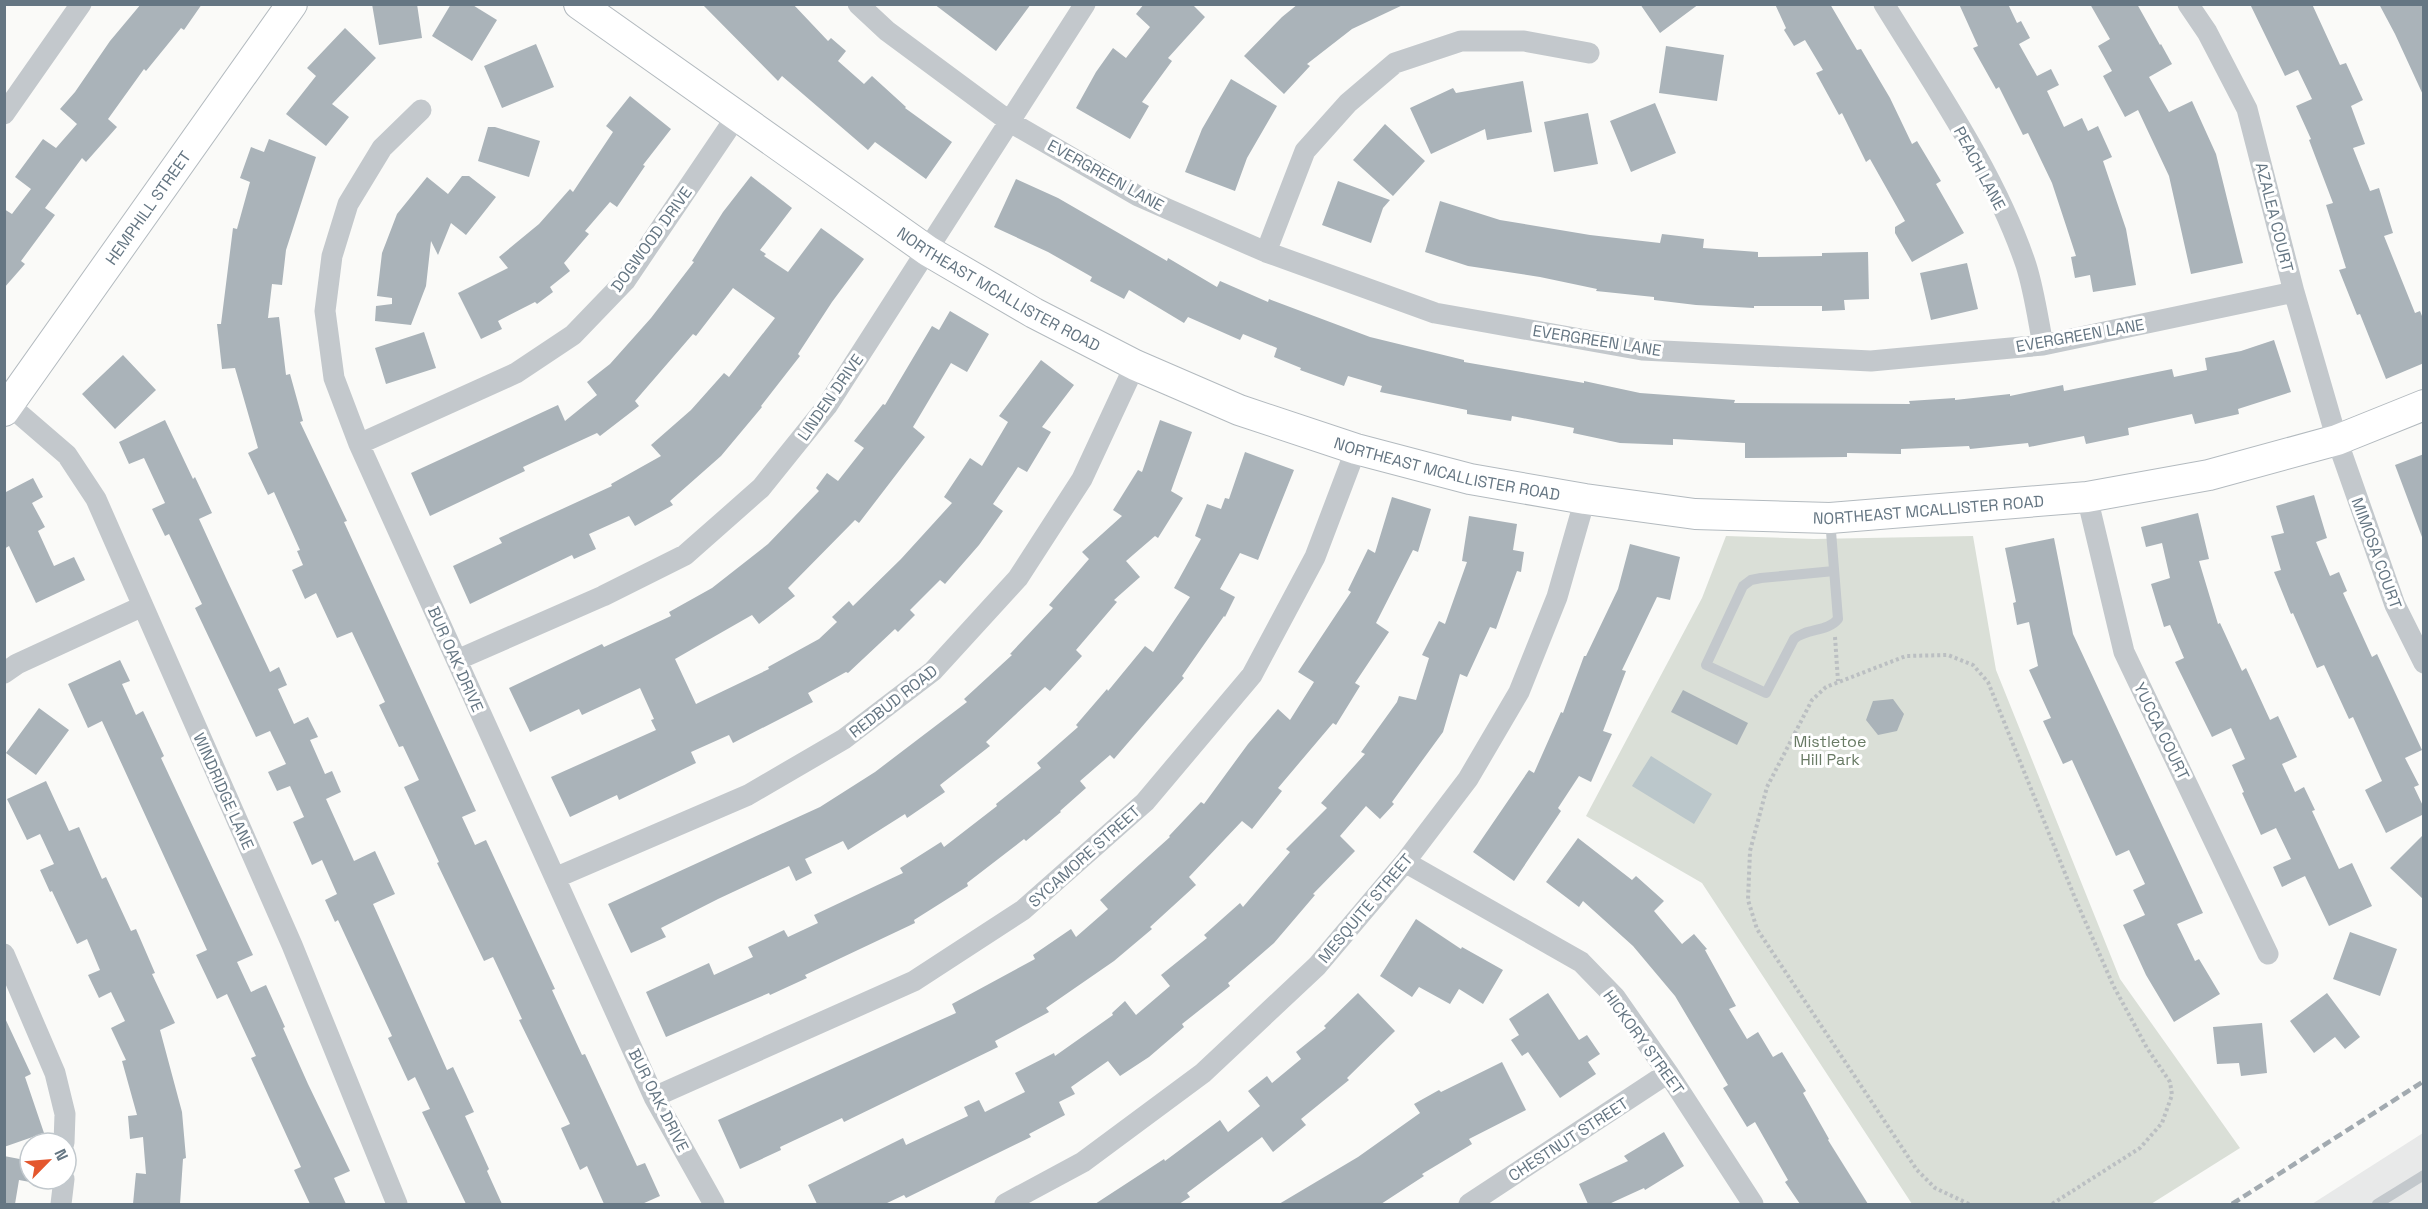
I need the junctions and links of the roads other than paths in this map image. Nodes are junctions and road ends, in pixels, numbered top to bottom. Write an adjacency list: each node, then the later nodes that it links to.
1 (81, 4): 10 (street)
2 (292, 4): 19 (street, HEMPHILL STREET)
3 (579, 4): 11 (street, NORTHEAST MCALLISTER ROAD)
4 (858, 4): 12 (street, EVERGREEN LANE)
5 (1085, 4): 12 (street, LINDEN DRIVE)
6 (1884, 4): 16 (street, PEACH LANE)
7 (2188, 4): 15 (street, AZALEA COURT)
8 (1589, 53): 14 (street)
9 (422, 110): 21 (street, BUR OAK DRIVE)
10 (4, 114)
11 (736, 117): 13 (street, NORTHEAST MCALLISTER ROAD); 21 (street, DOGWOOD DRIVE)
12 (1010, 122): 13 (street, LINDEN DRIVE); 14 (street, EVERGREEN LANE)
13 (928, 251): 17 (street, NORTHEAST MCALLISTER ROAD); 28 (street, LINDEN DRIVE)
14 (1266, 252): 16 (street, EVERGREEN LANE)
15 (2294, 292): 16 (street, EVERGREEN LANE); 20 (street, AZALEA COURT)
16 (2043, 345)
17 (1135, 365): 22 (street, NORTHEAST MCALLISTER ROAD); 32 (street, REDBUD ROAD)
18 (2424, 405): 20 (street, NORTHEAST MCALLISTER ROAD)
19 (7, 408): 27 (street, WINDRIDGE LANE)
20 (2337, 440): 23 (street, NORTHEAST MCALLISTER ROAD); 29 (street, MIMOSA COURT)
21 (359, 444): 28 (street, BUR OAK DRIVE)
22 (1356, 449): 24 (street, NORTHEAST MCALLISTER ROAD); 36 (street, SYCAMORE STREET)
23 (2087, 497): 25 (street, NORTHEAST MCALLISTER ROAD); 34 (street, YUCCA COURT)
24 (1585, 500): 25 (street, NORTHEAST MCALLISTER ROAD); 31 (street, MESQUITE STREET)
25 (1830, 518): 26 (lane)
26 (1834, 571): 26 (lane)
27 (143, 606): 30 (street); 39 (street, WINDRIDGE LANE)
28 (457, 660): 32 (street, BUR OAK DRIVE)
29 (2424, 663)
30 (4, 673)
31 (1405, 862): 35 (street, HICKORY STREET); 41 (street, MESQUITE STREET)
32 (555, 878): 36 (street, BUR OAK DRIVE)
33 (4, 954): 37 (street)
34 (2268, 954)
35 (1668, 1073): 42 (street, CHESTNUT STREET); 43 (street, HICKORY STREET)
36 (654, 1097): 40 (street, BUR OAK DRIVE)
37 (64, 1131)
38 (2424, 1175): 44 (lane)
39 (397, 1204)
40 (714, 1204)
41 (1005, 1204)
42 (1469, 1204)
43 (1753, 1204)
44 (2377, 1204)

